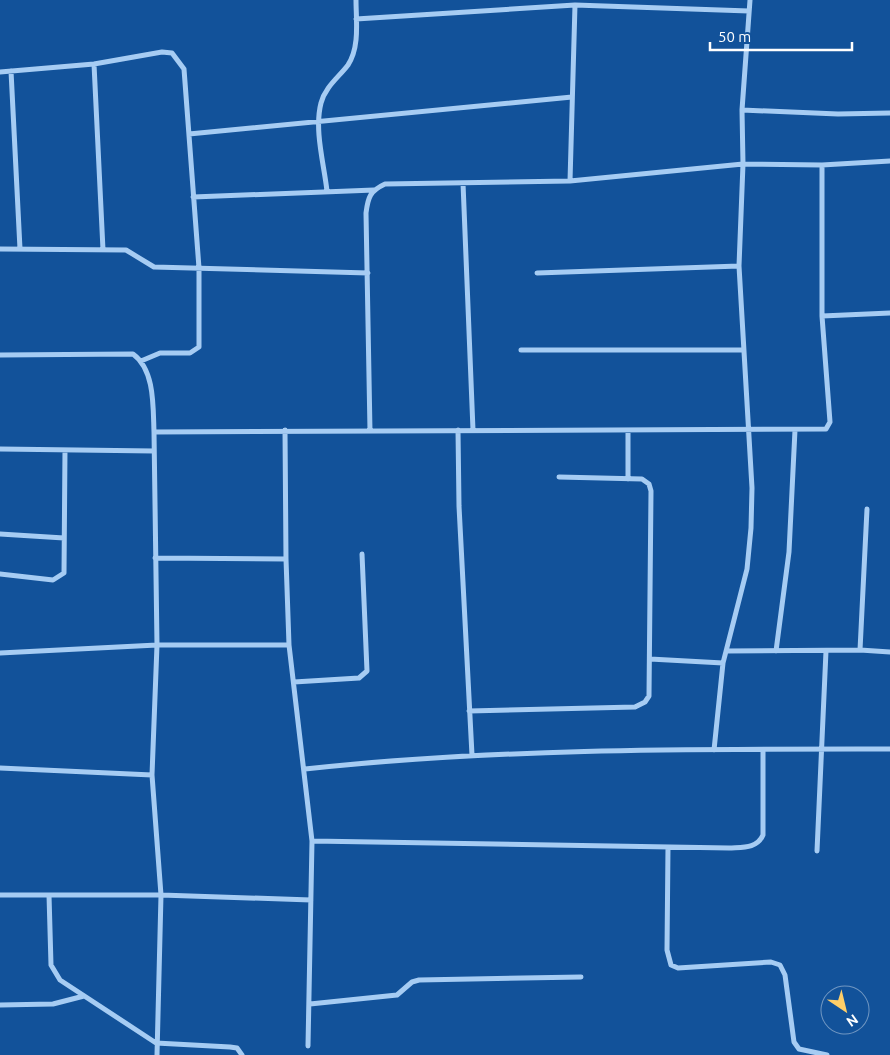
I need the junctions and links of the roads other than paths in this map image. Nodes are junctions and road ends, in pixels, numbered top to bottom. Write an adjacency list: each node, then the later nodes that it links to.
1 (356, 0): 5 (street)
2 (750, 0): 4 (street)
3 (575, 5): 4 (street); 5 (street); 9 (street)
4 (748, 11): 10 (street)
5 (356, 20): 12 (street)
6 (94, 64): 7 (street); 13 (street); 24 (street)
7 (11, 71): 8 (street); 22 (street)
8 (0, 72)
9 (572, 97): 12 (street); 17 (street)
10 (742, 110): 11 (street); 15 (street)
11 (890, 113)
12 (319, 121): 13 (street); 20 (street)
13 (188, 134): 21 (street)
14 (890, 161): 16 (street)
15 (743, 164): 16 (street); 17 (street); 25 (street)
16 (822, 164): 30 (street)
17 (570, 181): 18 (street)
18 (463, 183): 19 (street); 38 (street)
19 (374, 190): 20 (street); 27 (street)
20 (327, 191): 21 (street)
21 (194, 197): 26 (street)
22 (20, 249): 23 (street); 24 (street)
23 (0, 250)
24 (103, 250): 26 (street)
25 (739, 266): 28 (street); 32 (street)
26 (199, 268): 27 (street); 34 (street)
27 (368, 272): 40 (street)
28 (537, 273)
29 (890, 313): 30 (street)
30 (822, 316): 39 (street)
31 (521, 350): 32 (street)
32 (742, 350): 35 (street)
33 (0, 355): 34 (street)
34 (141, 360): 42 (street)
35 (747, 429): 39 (street); 41 (street); 60 (street)
36 (285, 430): 40 (street); 42 (street); 53 (street)
37 (458, 430): 38 (street); 40 (street); 66 (street)
38 (473, 430): 41 (street)
39 (796, 430): 58 (street)
40 (370, 431)
41 (628, 431): 47 (street)
42 (154, 432): 45 (street)
43 (0, 449): 44 (street)
44 (65, 450): 45 (street); 50 (street)
45 (154, 450): 52 (street)
46 (559, 477): 47 (street)
47 (628, 478): 63 (street)
48 (867, 509): 57 (street)
49 (0, 534): 50 (street)
50 (64, 538): 54 (street)
51 (362, 554): 65 (street)
52 (155, 558): 53 (street); 55 (street)
53 (286, 558): 56 (street)
54 (0, 574)
55 (157, 645): 56 (street); 62 (street); 74 (street)
56 (289, 645): 65 (street)
57 (860, 650): 59 (street); 61 (street)
58 (776, 651): 59 (street); 60 (street)
59 (826, 651): 69 (street)
60 (726, 652): 64 (street)
61 (890, 652)
62 (0, 653)
63 (650, 659): 64 (street); 66 (street)
64 (723, 663): 68 (street)
65 (294, 682): 73 (street)
66 (469, 711): 71 (street)
67 (890, 749): 69 (street)
68 (714, 750): 70 (street); 71 (street)
69 (822, 750): 70 (street); 77 (street)
70 (763, 751): 76 (street)
71 (472, 755): 73 (street)
72 (0, 768): 74 (street)
73 (305, 769): 75 (street)
74 (152, 775): 80 (street)
75 (312, 841): 76 (street); 81 (street)
76 (668, 847): 90 (street)
77 (817, 851)
78 (0, 895): 79 (street)
79 (49, 895): 80 (street); 83 (street)
80 (161, 895): 81 (street); 86 (street)
81 (310, 900): 84 (street)
82 (581, 976): 84 (street)
83 (84, 996): 85 (street); 86 (street)
84 (310, 1004): 87 (street)
85 (0, 1005)
86 (156, 1043): 88 (street); 89 (street)
87 (308, 1046)
88 (157, 1055)
89 (242, 1055)
90 (827, 1055)

